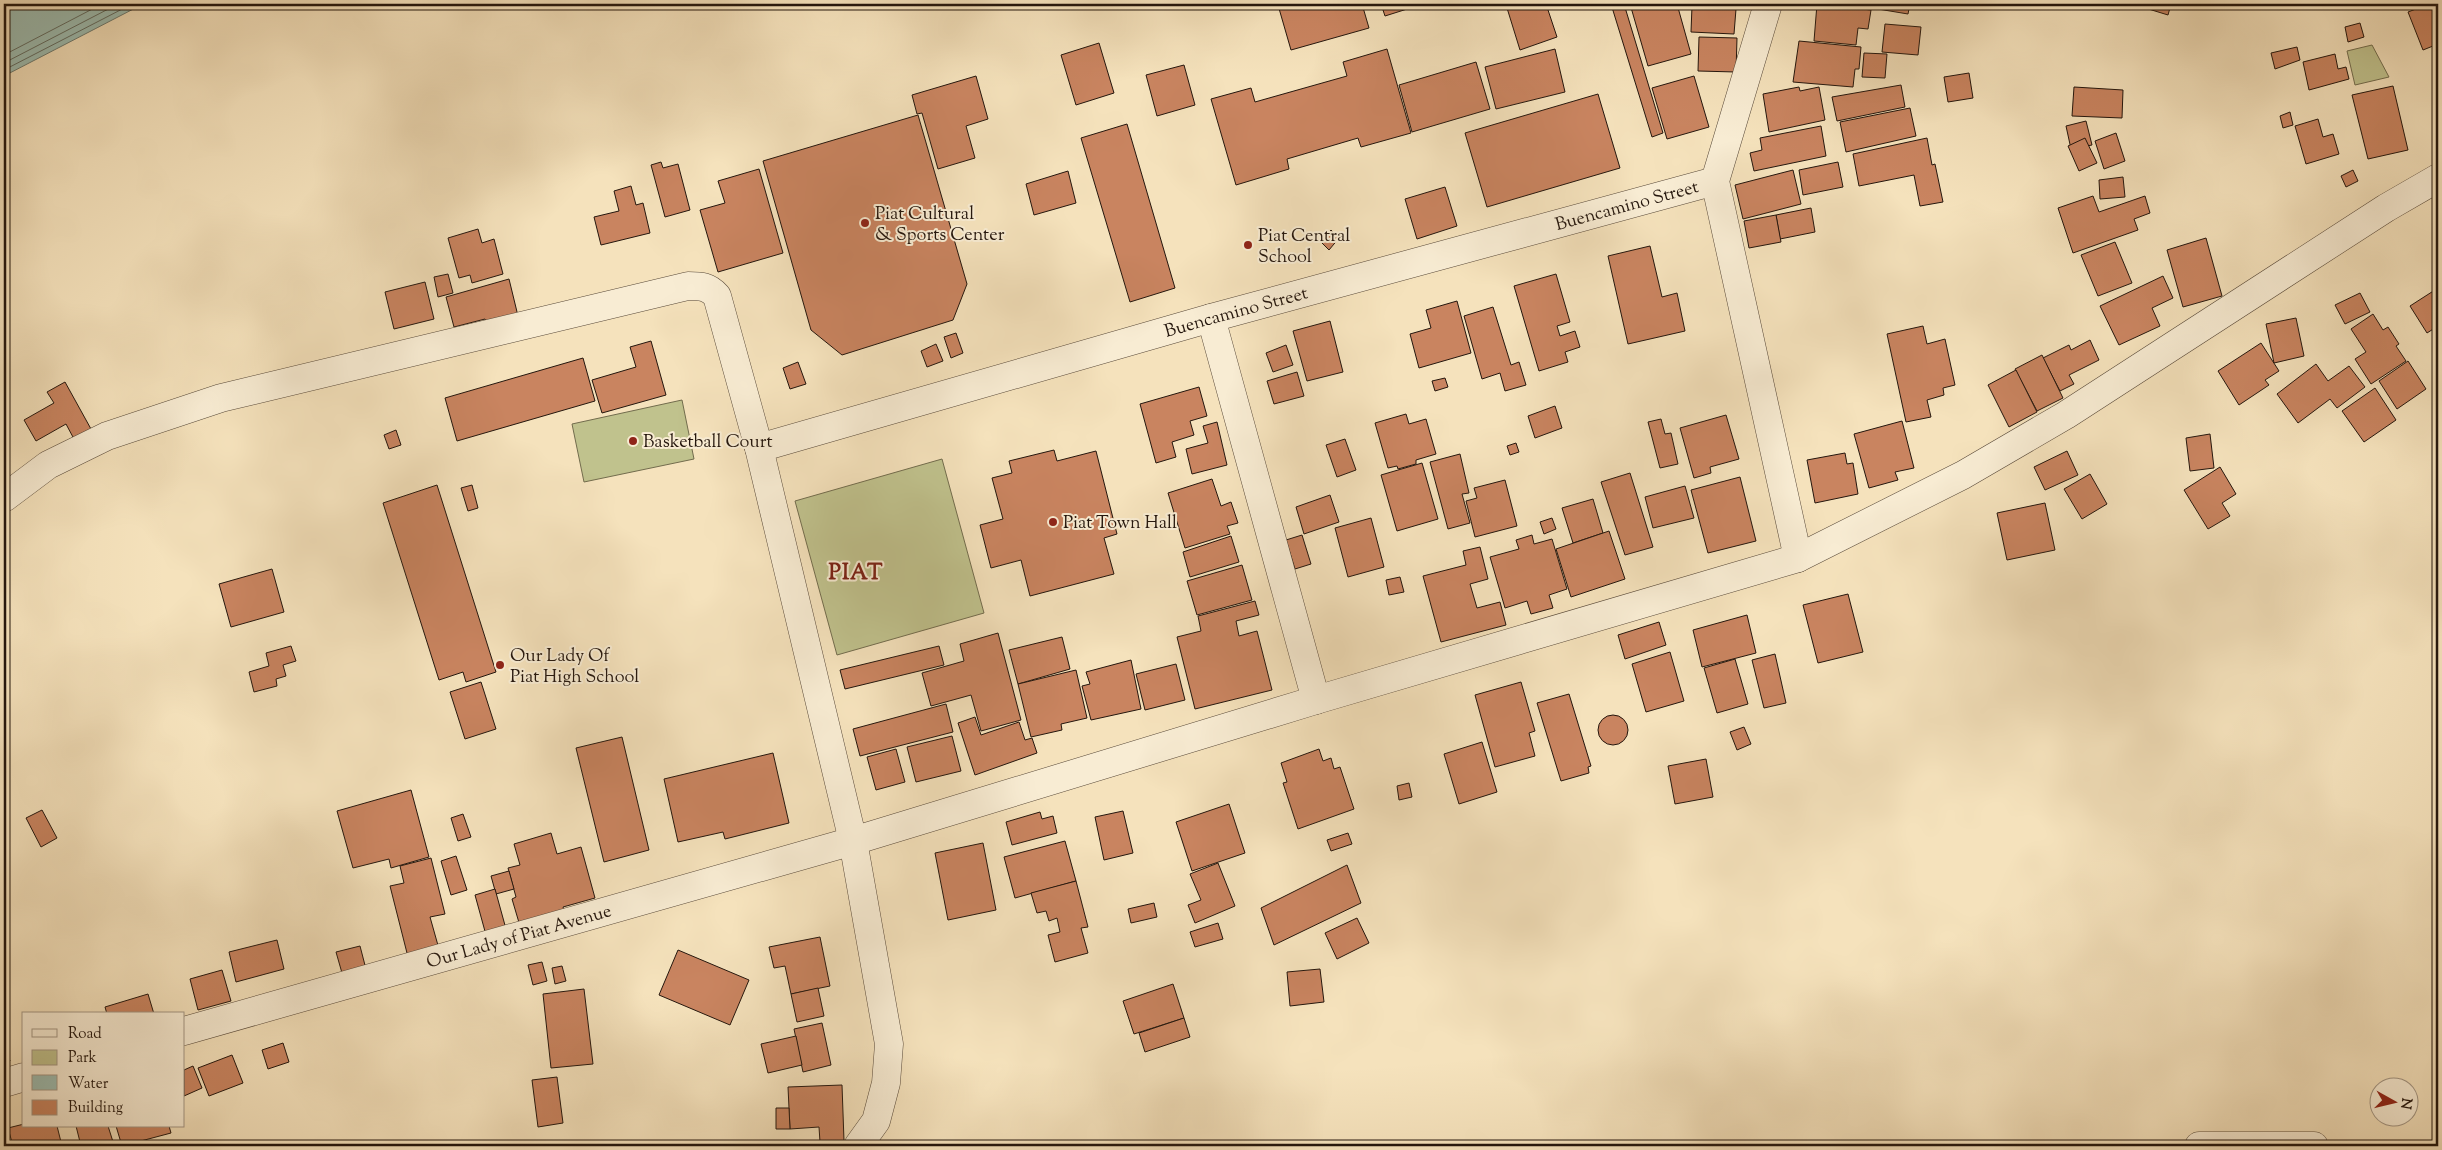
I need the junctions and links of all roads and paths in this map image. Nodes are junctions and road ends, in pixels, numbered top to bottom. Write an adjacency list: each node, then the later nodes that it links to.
1 (1768, 4): 3 (street)
2 (2438, 178): 7 (street, Our Lady of Piat Avenue)
3 (1715, 181): 4 (street, Buencamino Street); 7 (street)
4 (1211, 318): 5 (street, Buencamino Street); 8 (street)
5 (759, 448): 6 (street); 9 (street)
6 (4, 498)
7 (1798, 558): 8 (street, Our Lady of Piat Avenue)
8 (1316, 700): 9 (street, Our Lady of Piat Avenue)
9 (853, 841): 10 (street, Our Lady of Piat Avenue); 13 (street)
10 (185, 1031)
11 (22, 1078): 12 (street)
12 (4, 1083)
13 (858, 1146)
14 (2199, 1146): 15 (street)
15 (2311, 1146)

